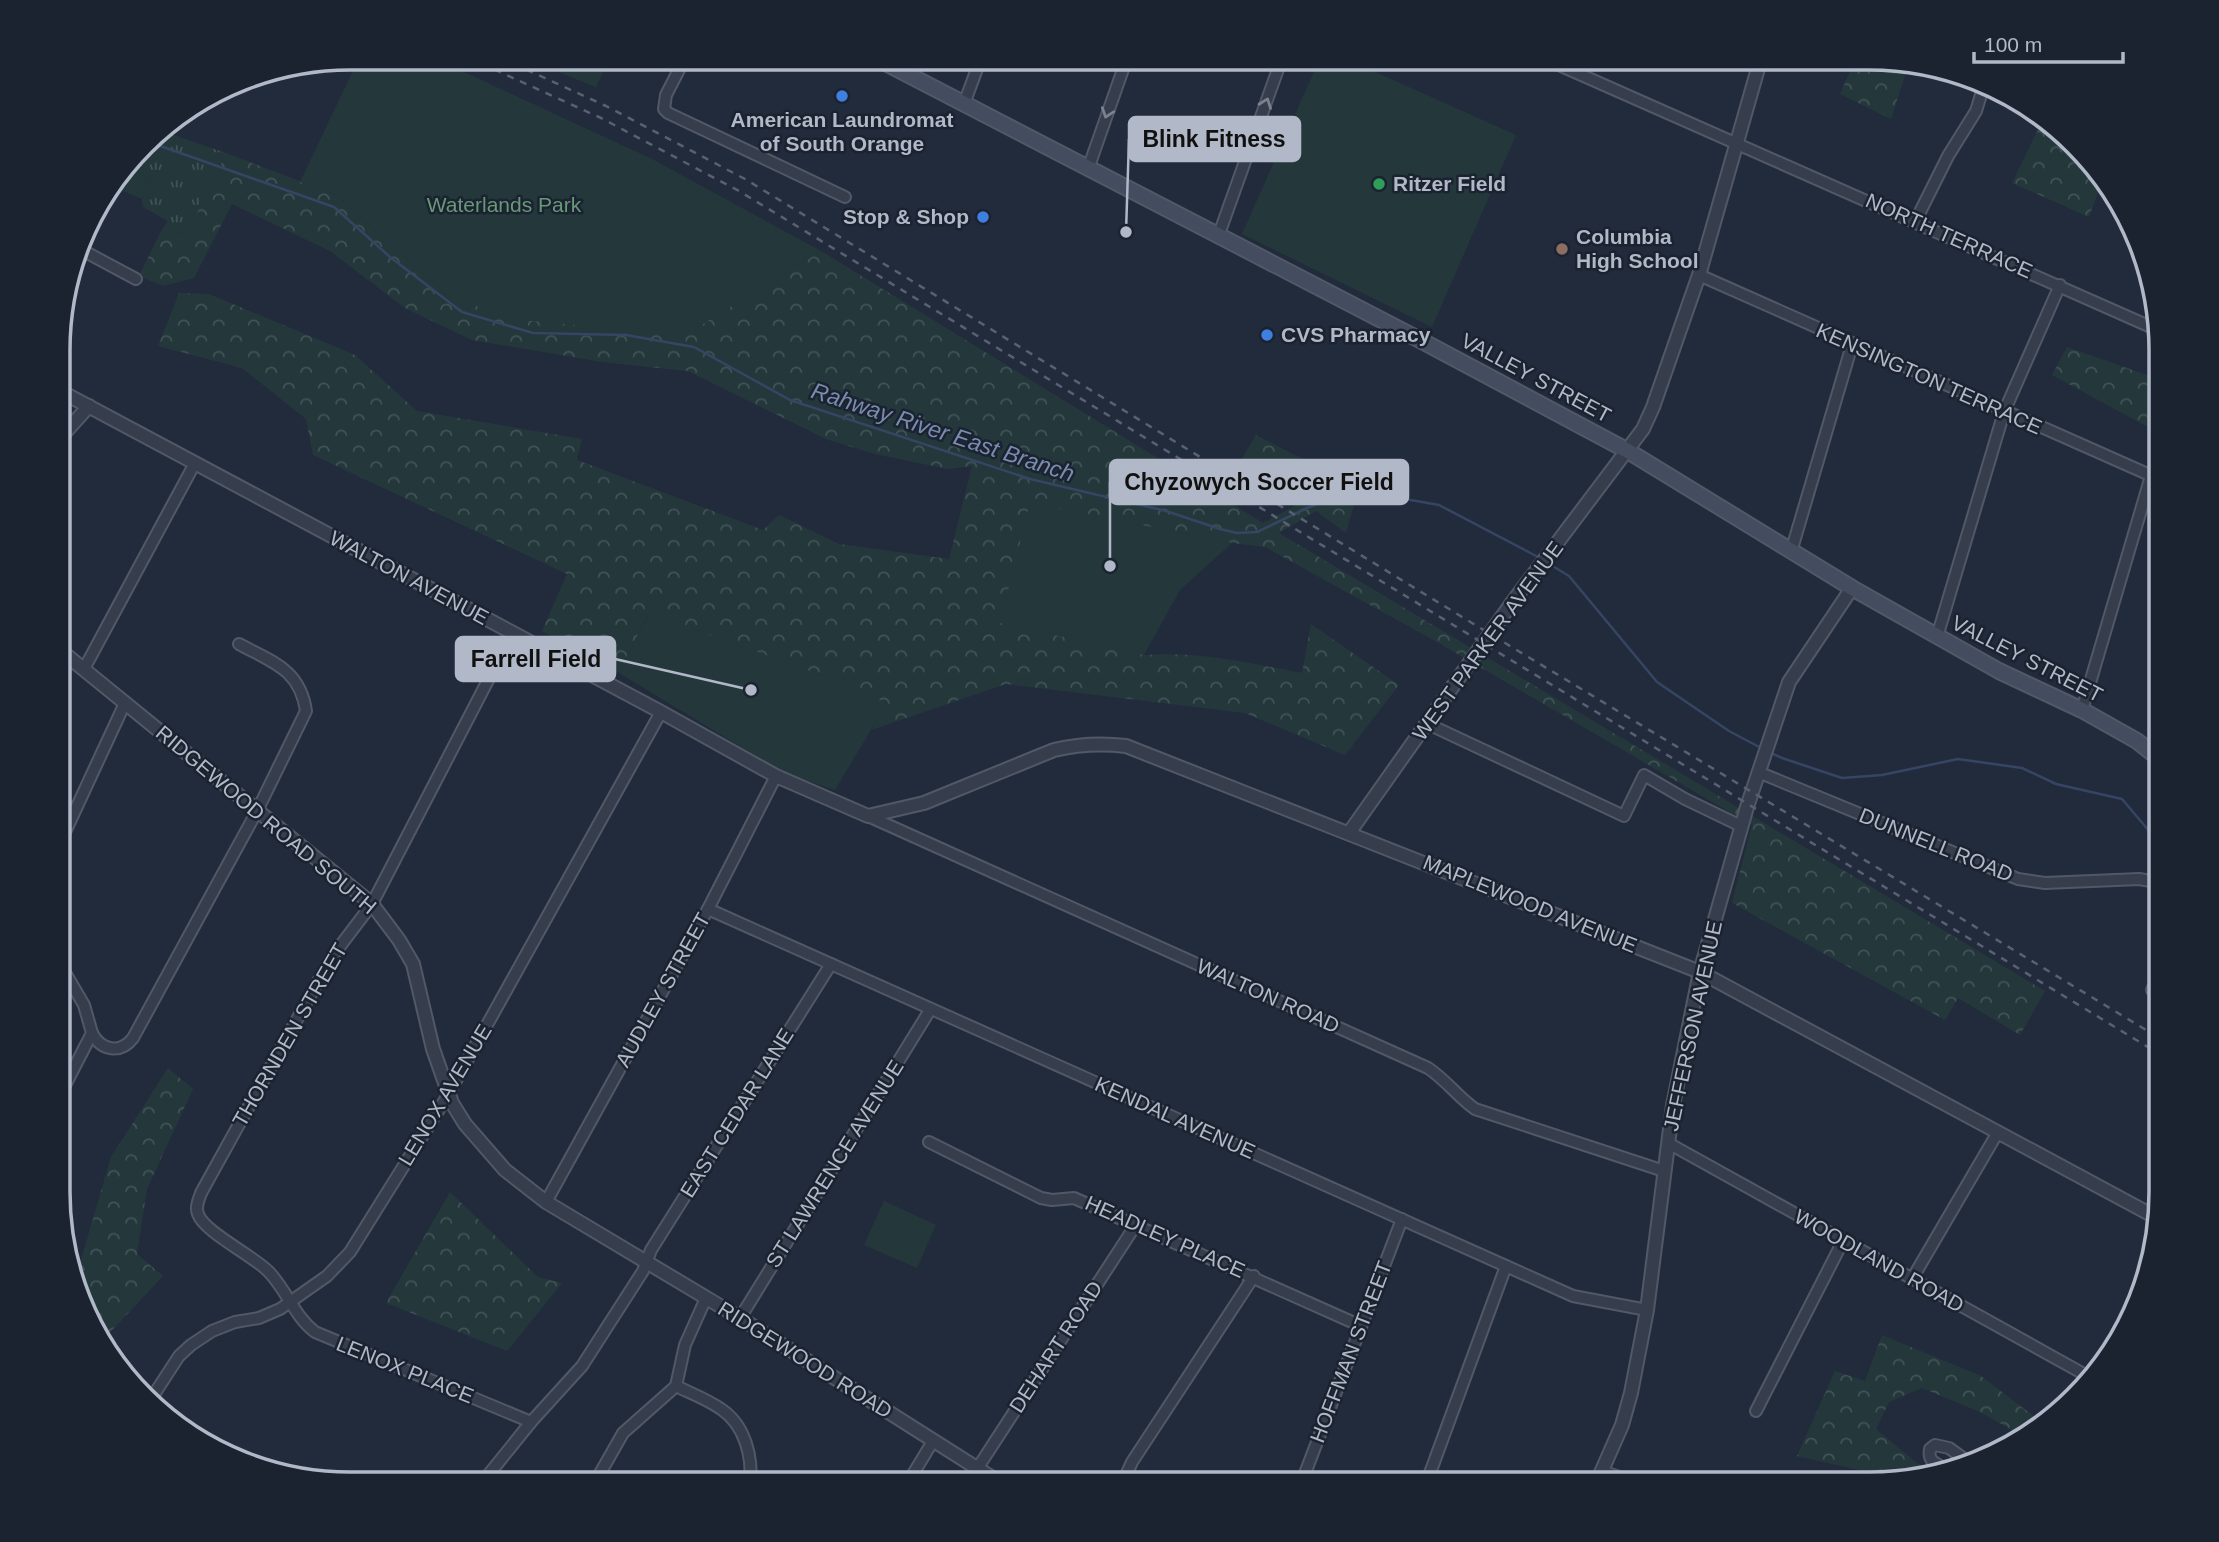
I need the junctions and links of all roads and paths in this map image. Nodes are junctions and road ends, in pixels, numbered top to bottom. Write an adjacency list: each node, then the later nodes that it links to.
1 (679, 70): 12 (street)
2 (899, 70): 9 (main road, VALLEY STREET)
3 (977, 70): 9 (street)
4 (1123, 70): 11 (street, one-way to 11)
5 (1278, 70): 14 (street, one-way to 5)
6 (1570, 70): 10 (street, NORTH TERRACE)
7 (1757, 70): 10 (street, WEST PARKER AVENUE)
8 (1981, 94): 13 (street)
9 (964, 104): 11 (main road, VALLEY STREET)
10 (1736, 143): 13 (street, NORTH TERRACE); 16 (street, WEST PARKER AVENUE)
11 (1088, 169): 14 (main road, VALLEY STREET)
12 (845, 197)
13 (1915, 222): 18 (street, NORTH TERRACE)
14 (1218, 237): 25 (main road, VALLEY STREET)
15 (87, 253): 17 (street)
16 (1699, 275): 20 (street, KENSINGTON TERRACE); 25 (street, WEST PARKER AVENUE)
17 (136, 279)
18 (2060, 285): 19 (street, NORTH TERRACE); 23 (street)
19 (2148, 325)
20 (1852, 345): 23 (street, KENSINGTON TERRACE); 29 (street)
21 (70, 396): 22 (street, WALTON AVENUE)
22 (89, 406): 24 (street); 26 (street, WALTON AVENUE)
23 (2004, 412): 27 (street, KENSINGTON TERRACE); 32 (street)
24 (70, 427)
25 (1628, 451): 29 (main road, VALLEY STREET); 39 (street, WEST PARKER AVENUE)
26 (195, 463): 31 (street, WALTON AVENUE); 35 (street)
27 (2149, 475)
28 (2149, 500): 37 (street)
29 (1791, 552): 30 (main road, VALLEY STREET)
30 (1852, 588): 32 (main road, VALLEY STREET); 41 (street, JEFFERSON AVENUE)
31 (512, 634): 38 (street, WALTON AVENUE); 49 (street, THORNDEN STREET)
32 (1937, 637): 37 (main road, VALLEY STREET)
33 (239, 644): 43 (street)
34 (70, 658): 35 (street, RIDGEWOOD ROAD SOUTH)
35 (84, 669): 36 (street, RIDGEWOOD ROAD SOUTH)
36 (125, 703): 43 (street, RIDGEWOOD ROAD SOUTH); 45 (street)
37 (2082, 710): 40 (main road, VALLEY STREET)
38 (661, 712): 42 (street, WALTON AVENUE); 57 (street, LENOX AVENUE)
39 (1428, 724): 46 (street); 47 (street, WEST PARKER AVENUE)
40 (2149, 750)
41 (1758, 772): 46 (street, JEFFERSON AVENUE); 48 (street, DUNNELL ROAD)
42 (776, 776): 44 (street, WALTON AVENUE); 50 (street, AUDLEY STREET)
43 (257, 811): 49 (street, RIDGEWOOD ROAD SOUTH); 55 (street)
44 (868, 816): 47 (street, MAPLEWOOD AVENUE); 61 (street, WALTON ROAD)
45 (70, 821)
46 (1741, 827): 52 (street, JEFFERSON AVENUE)
47 (1349, 833): 52 (street, MAPLEWOOD AVENUE)
48 (2149, 881)
49 (372, 904): 57 (street, RIDGEWOOD ROAD SOUTH); 73 (street, THORNDEN STREET)
50 (708, 909): 51 (street, KENDAL AVENUE); 62 (street, AUDLEY STREET)
51 (831, 964): 54 (street, KENDAL AVENUE); 68 (street, EAST CEDAR LANE)
52 (1700, 972): 58 (street, MAPLEWOOD AVENUE); 60 (street, JEFFERSON AVENUE)
53 (70, 981): 55 (street)
54 (930, 1010): 64 (street, KENDAL AVENUE); 75 (street, ST LAWRENCE AVENUE)
55 (92, 1033): 56 (street)
56 (70, 1076)
57 (448, 1095): 62 (street, RIDGEWOOD ROAD SOUTH); 73 (street, LENOX AVENUE)
58 (1998, 1132): 63 (street, MAPLEWOOD AVENUE); 71 (street)
59 (929, 1142): 65 (street, HEADLEY PLACE)
60 (1668, 1143): 61 (street, JEFFERSON AVENUE); 67 (street, WOODLAND ROAD)
61 (1664, 1171): 74 (street, JEFFERSON AVENUE)
62 (546, 1202): 66 (street, RIDGEWOOD ROAD SOUTH)
63 (2148, 1213)
64 (1402, 1219): 69 (street, KENDAL AVENUE); 76 (street, HOFFMAN STREET)
65 (1135, 1226): 70 (street, HEADLEY PLACE); 85 (street, DEHART ROAD)
66 (607, 1238): 68 (street, RIDGEWOOD ROAD)
67 (1843, 1241): 71 (street, WOODLAND ROAD); 80 (street)
68 (646, 1262): 72 (street, RIDGEWOOD ROAD); 81 (street, EAST CEDAR LANE)
69 (1506, 1266): 74 (street, KENDAL AVENUE); 94 (street)
70 (1254, 1276): 76 (street, HEADLEY PLACE); 92 (street)
71 (1912, 1279): 77 (street, WOODLAND ROAD)
72 (706, 1298): 75 (street, RIDGEWOOD ROAD); 78 (street)
73 (291, 1302): 79 (street, LENOX AVENUE); 81 (street, LENOX PLACE)
74 (1647, 1310): 86 (street, JEFFERSON AVENUE)
75 (740, 1318): 82 (street, RIDGEWOOD ROAD)
76 (1361, 1326): 93 (street, HOFFMAN STREET)
77 (2082, 1373)
78 (676, 1386): 88 (street); 89 (street)
79 (155, 1393)
80 (1756, 1410)
81 (531, 1422): 87 (street, EAST CEDAR LANE)
82 (933, 1441): 85 (street, RIDGEWOOD ROAD); 90 (street)
83 (1961, 1456): 84 (street)
84 (1935, 1464)
85 (977, 1469): 91 (street, RIDGEWOOD ROAD)
86 (1602, 1471): 95 (street)
87 (491, 1472)
88 (601, 1472)
89 (750, 1472)
90 (914, 1472)
91 (982, 1472)
92 (1127, 1472)
93 (1306, 1472)
94 (1430, 1472)
95 (1605, 1472)

